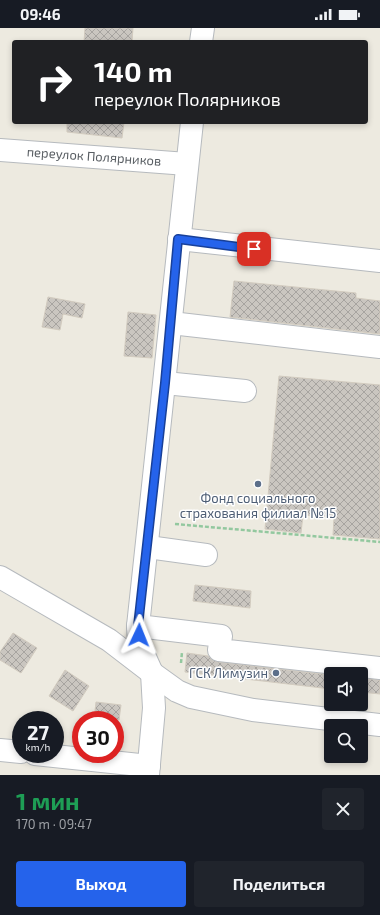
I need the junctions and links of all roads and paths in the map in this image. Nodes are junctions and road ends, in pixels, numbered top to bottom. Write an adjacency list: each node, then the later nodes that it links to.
1 (203, 28): 2 (street)
2 (201, 40)
3 (192, 124): 5 (street)
4 (0, 150): 5 (street, переулок Полярников)
5 (188, 164): 6 (street)
6 (178, 239): 7 (street); 8 (street)
7 (380, 261)
8 (171, 322): 9 (street); 10 (street)
9 (380, 347)
10 (165, 383): 11 (street); 14 (street)
11 (245, 391)
12 (175, 524): 13 (path)
13 (380, 542)
14 (148, 547): 15 (street); 17 (street)
15 (206, 555)
16 (0, 577): 19 (street)
17 (138, 626): 18 (street); 19 (street)
18 (380, 668)
19 (152, 673): 20 (street); 24 (street)
20 (380, 725)
21 (0, 750): 22 (street)
22 (12, 751)
23 (64, 758): 24 (street)
24 (148, 770)

